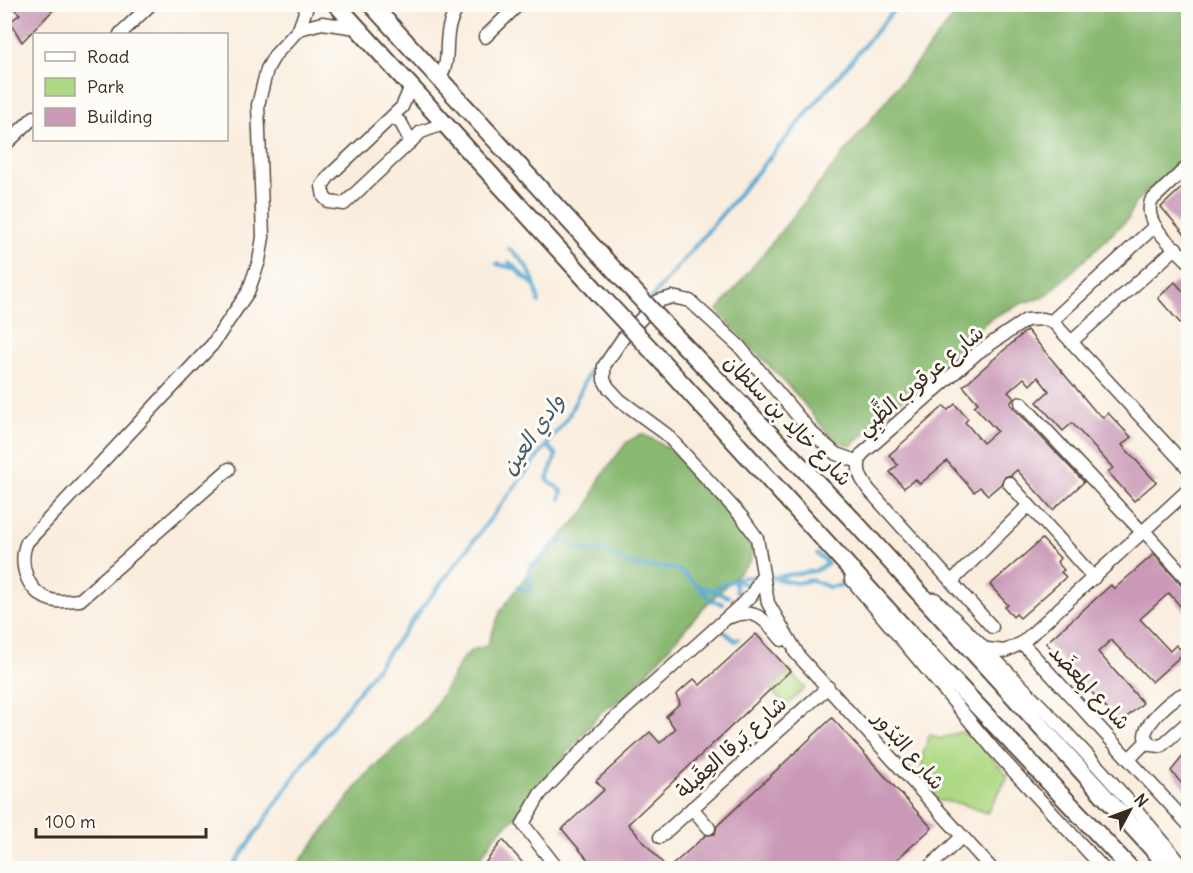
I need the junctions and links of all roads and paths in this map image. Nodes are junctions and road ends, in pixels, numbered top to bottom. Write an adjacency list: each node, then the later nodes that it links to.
1 (150, 4): 9 (street)
2 (308, 4): 8 (street)
3 (336, 4): 7 (main road)
4 (371, 4): 11 (main road, شارع خالِد بن سلطان)
5 (461, 4): 11 (street)
6 (519, 4): 10 (street)
7 (357, 28): 8 (street); 12 (main road)
8 (299, 29): 27 (street)
9 (121, 33)
10 (485, 37)
11 (439, 78): 31 (main road, شارع خالِد بن سلطان, bridge)
12 (411, 86): 13 (street); 15 (main road)
13 (392, 117): 16 (street); 16 (street)
14 (33, 118): 17 (street)
15 (446, 123): 16 (street); 33 (main road, bridge)
16 (411, 142)
17 (4, 146)
18 (1188, 166): 19 (street)
19 (1155, 226): 20 (street); 22 (street)
20 (1176, 248): 21 (street); 23 (street)
21 (1188, 261)
22 (1052, 321): 23 (street); 25 (street, شارع عرقوب الظَّبِي)
23 (1071, 342): 26 (street)
24 (1021, 403): 32 (street)
25 (859, 462): 34 (street); 37 (street, شارع عرقوب الظَّبِي)
26 (1188, 468)
27 (229, 469)
28 (1009, 483): 30 (street)
29 (1188, 490): 32 (street)
30 (1028, 506): 35 (street); 37 (street)
31 (852, 519): 43 (street); 61 (main road, شارع خالِد بن سلطان)
32 (1143, 532): 35 (street); 36 (street)
33 (825, 541): 57 (street); 60 (main road)
34 (762, 576): 38 (street); 39 (street)
35 (1094, 578): 42 (street)
36 (1188, 580)
37 (952, 581): 41 (street, شارع عرقوب الظَّبِي)
38 (742, 604): 39 (street); 40 (street)
39 (774, 615): 44 (street)
40 (726, 619): 44 (street); 56 (street)
41 (992, 627)
42 (1022, 643): 43 (street); 45 (street); 50 (street, شارع المِعضَد)
43 (987, 649): 45 (street)
44 (799, 656): 46 (street, شارع البُدُور)
45 (1010, 674): 62 (street)
46 (828, 687): 51 (street, شارع بَرقا العِقَيلة); 55 (street, شارع البُدُور)
47 (1188, 693): 49 (street, شارع المِعضَد)
48 (1188, 722): 49 (street, شارع المِعضَد)
49 (1147, 741): 50 (street, شارع المِعضَد)
50 (1130, 758): 52 (street, شارع المِعضَد)
51 (692, 808): 53 (street); 54 (street, شارع بَرقا العِقَيلة)
52 (1188, 822)
53 (709, 828)
54 (660, 837)
55 (962, 837): 58 (street); 59 (street, شارع البُدُور)
56 (555, 867)
57 (1100, 867)
58 (928, 868)
59 (991, 868)
60 (1130, 868)
61 (1170, 868)
62 (1184, 868)

